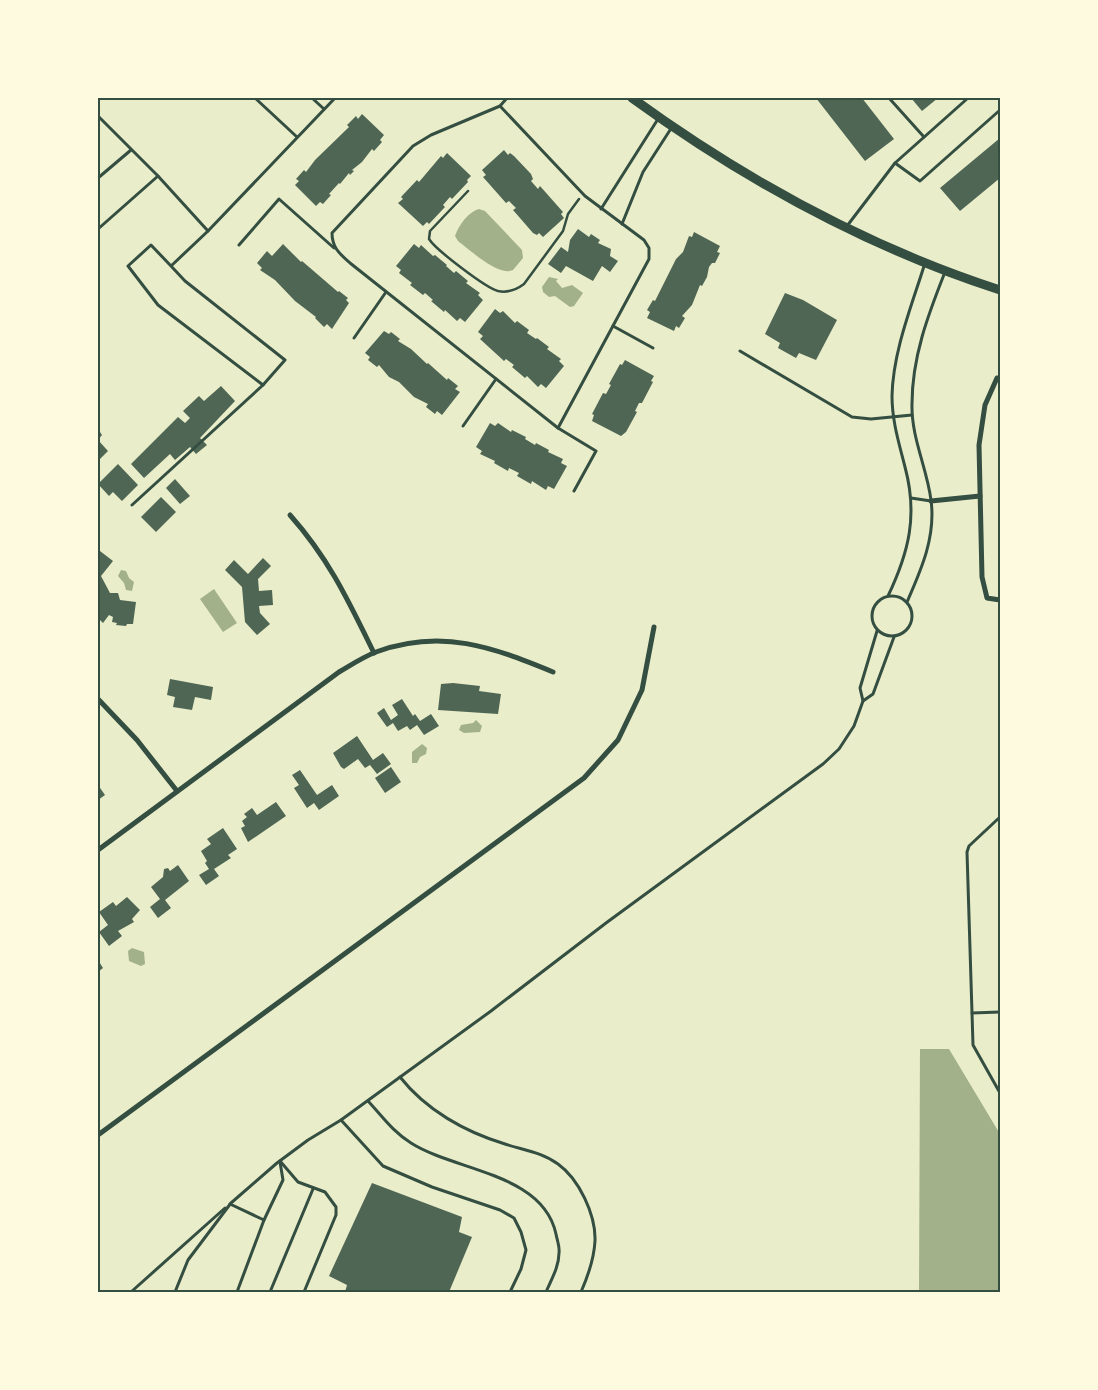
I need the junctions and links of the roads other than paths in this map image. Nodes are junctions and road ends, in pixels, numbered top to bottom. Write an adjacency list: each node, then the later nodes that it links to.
1 (255, 98): 17 (lane)
2 (312, 98): 9 (lane)
3 (335, 98): 9 (lane)
4 (507, 98): 8 (lane)
5 (632, 98): 12 (main road)
6 (889, 98): 16 (lane)
7 (968, 98): 16 (lane)
8 (500, 106): 22 (lane); 28 (lane)
9 (324, 109): 17 (lane)
10 (1000, 110): 19 (lane)
11 (98, 116): 13 (lane)
12 (659, 117): 15 (main road); 22 (lane)
13 (102, 120): 14 (lane); 18 (lane)
14 (98, 124)
15 (672, 127): 23 (lane); 24 (main road)
16 (924, 137): 19 (lane)
17 (297, 138): 26 (lane)
18 (131, 150): 20 (lane); 21 (lane)
19 (895, 163): 24 (lane)
20 (158, 176): 25 (lane); 26 (lane)
21 (98, 178)
22 (601, 209): 23 (lane)
23 (622, 224): 34 (lane)
24 (845, 228): 29 (main road)
25 (98, 229)
26 (208, 231): 30 (lane)
27 (239, 245): 28 (lane)
28 (334, 248): 33 (lane)
29 (925, 262): 31 (main road); 42 (lane)
30 (172, 266): 40 (lane); 40 (lane)
31 (946, 270): 32 (main road); 41 (lane)
32 (1000, 290)
33 (386, 292): 35 (lane); 39 (lane)
34 (613, 326): 36 (lane); 44 (lane)
35 (354, 338)
36 (652, 348)
37 (740, 351): 42 (lane)
38 (1000, 378): 46 (street)
39 (496, 379): 43 (lane); 44 (lane)
40 (263, 385): 49 (lane)
41 (912, 415): 42 (lane); 48 (lane)
42 (893, 417): 47 (lane)
43 (463, 426)
44 (558, 428): 45 (lane)
45 (574, 491)
46 (980, 496): 48 (street); 52 (street)
47 (911, 498): 48 (lane); 51 (lane)
48 (931, 501): 53 (lane)
49 (132, 505)
50 (290, 515): 57 (street)
51 (888, 596): 53 (lane); 55 (lane)
52 (1000, 600)
53 (907, 602): 56 (lane)
54 (654, 627): 70 (street)
55 (877, 631): 56 (lane); 60 (lane)
56 (894, 637): 60 (lane)
57 (374, 653): 58 (street); 61 (street)
58 (554, 672)
59 (98, 699): 61 (street)
60 (863, 701): 66 (lane)
61 (177, 792): 63 (street)
62 (1000, 817): 65 (lane)
63 (98, 850)
64 (1000, 1012): 65 (lane)
65 (972, 1013): 67 (lane)
66 (400, 1077): 68 (lane); 82 (lane)
67 (1000, 1093)
68 (368, 1101): 69 (lane); 81 (lane)
69 (341, 1120): 71 (lane); 80 (lane)
70 (98, 1135)
71 (280, 1161): 72 (lane); 73 (lane); 74 (lane)
72 (312, 1189): 78 (lane); 79 (lane)
73 (231, 1203): 74 (lane); 75 (lane); 76 (lane)
74 (264, 1220): 77 (lane)
75 (131, 1292)
76 (175, 1292)
77 (237, 1292)
78 (270, 1292)
79 (304, 1292)
80 (510, 1292)
81 (546, 1292)
82 (581, 1292)

